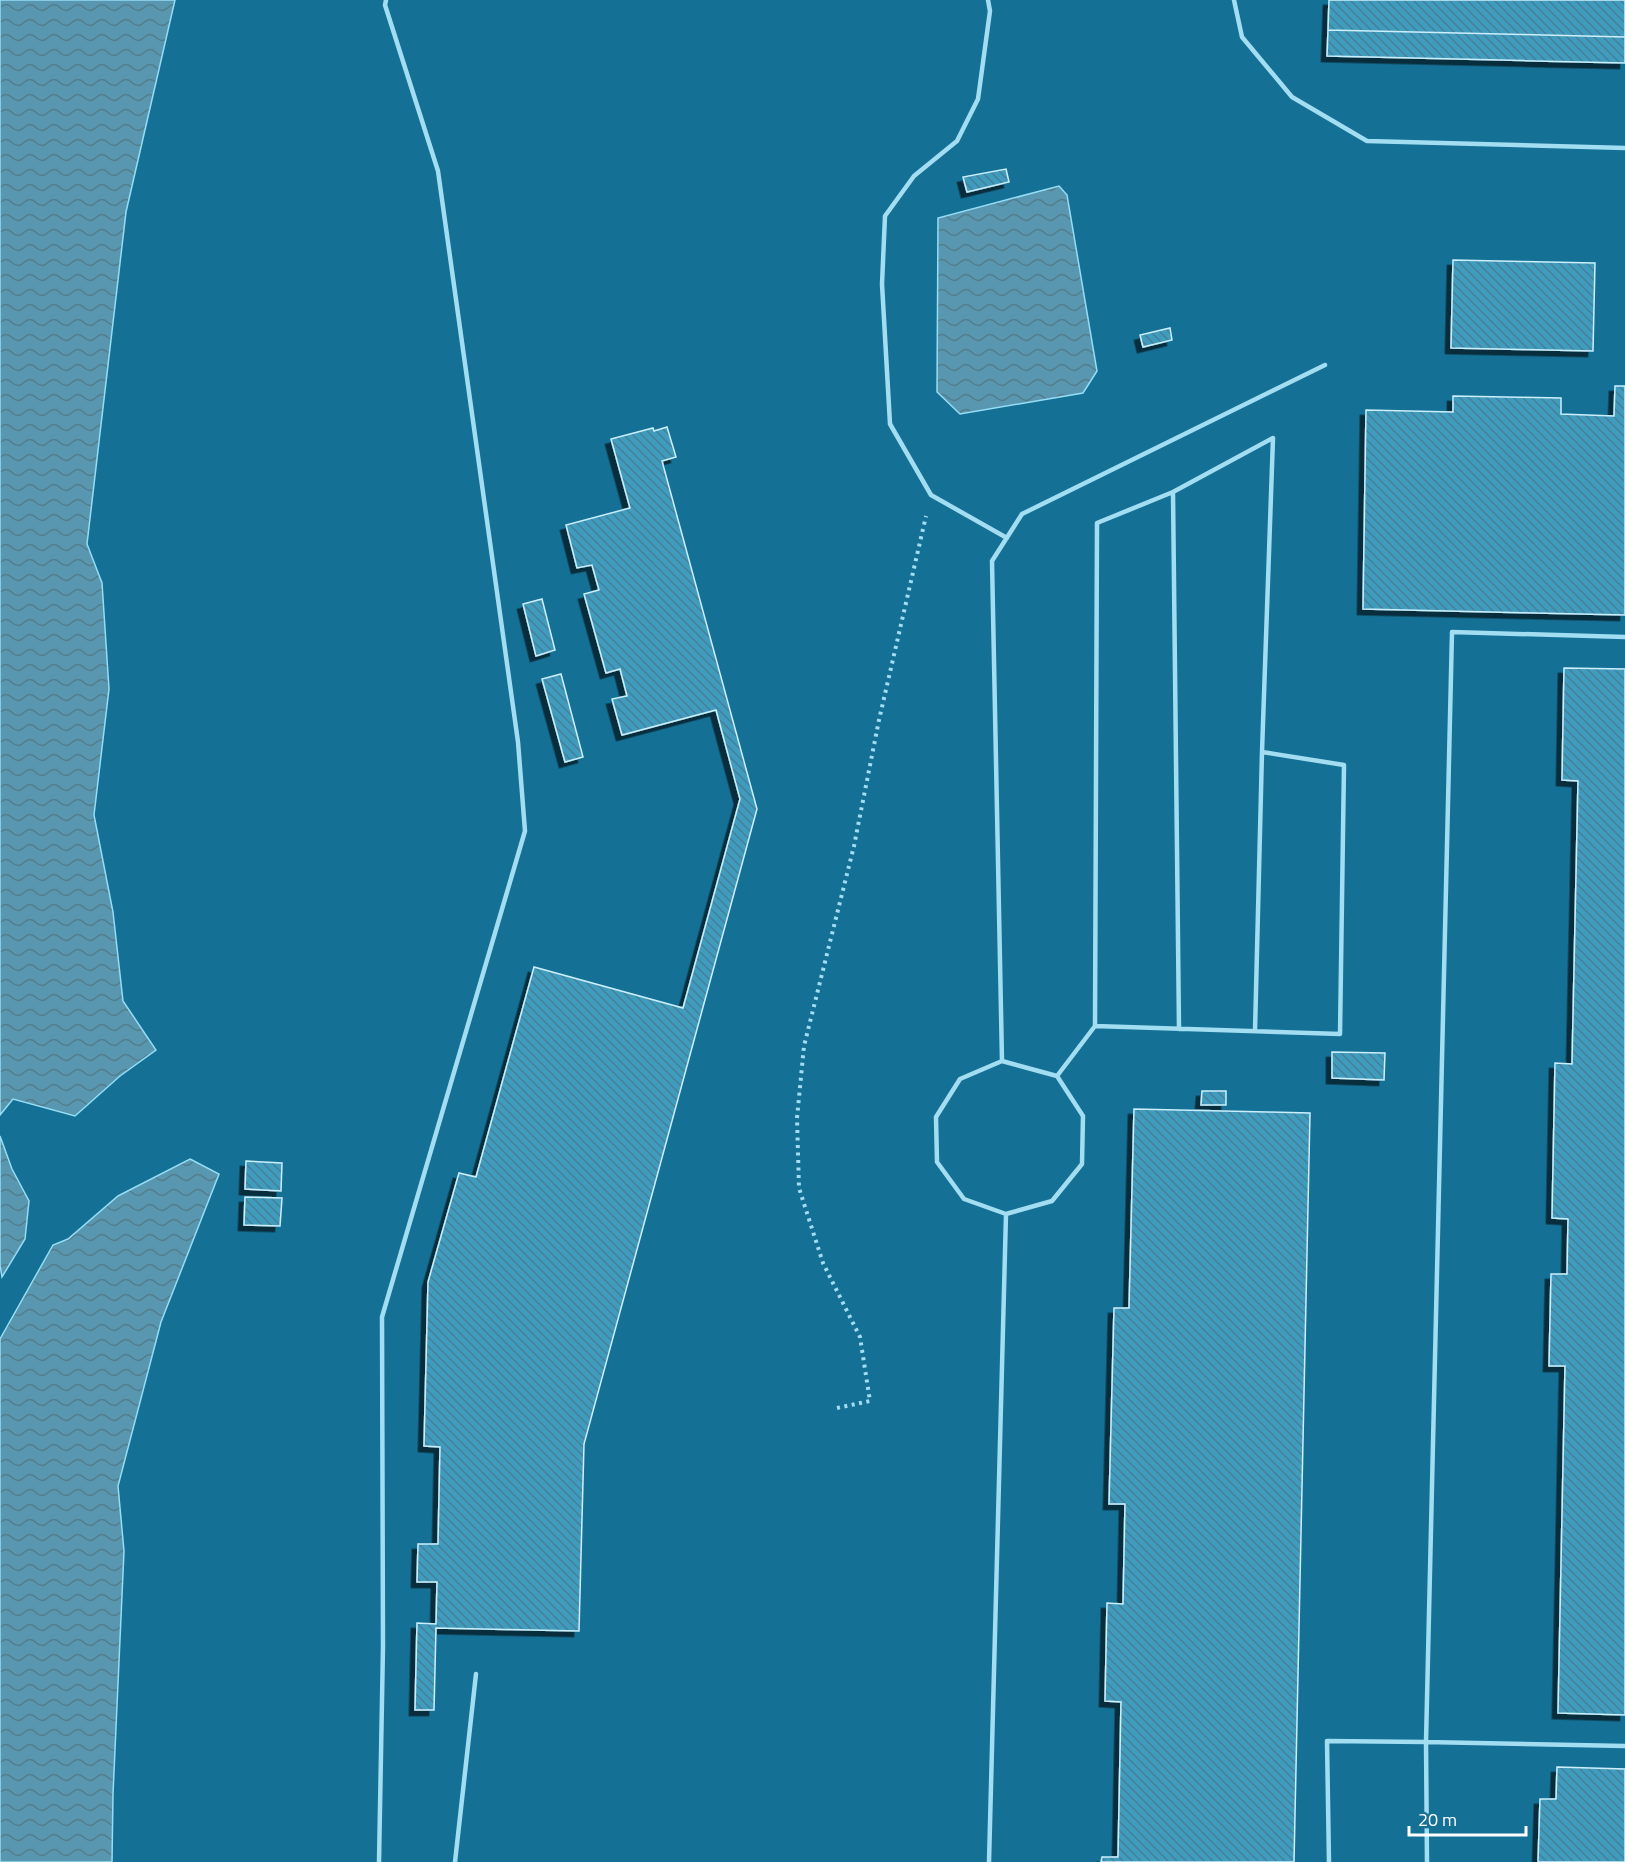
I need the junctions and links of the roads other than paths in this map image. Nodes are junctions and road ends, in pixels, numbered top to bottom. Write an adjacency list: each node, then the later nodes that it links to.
1 (386, 0): 19 (lane)
2 (988, 0): 7 (lane)
3 (1234, 0): 4 (lane)
4 (1625, 148)
5 (1325, 364): 7 (lane)
6 (1173, 492): 9 (lane); 10 (lane); 11 (lane)
7 (1008, 538): 13 (lane)
8 (1625, 637): 17 (lane)
9 (1262, 752): 12 (lane); 12 (lane)
10 (1095, 1026): 11 (lane); 14 (lane)
11 (1179, 1029): 12 (lane)
12 (1255, 1031)
13 (1002, 1061): 14 (lane); 15 (lane)
14 (1057, 1077): 15 (lane)
15 (1006, 1214): 21 (lane)
16 (476, 1674): 20 (lane)
17 (1426, 1742): 18 (lane); 22 (lane); 23 (lane)
18 (1625, 1746)
19 (379, 1862)
20 (455, 1862)
21 (989, 1862)
22 (1329, 1862)
23 (1427, 1862)

